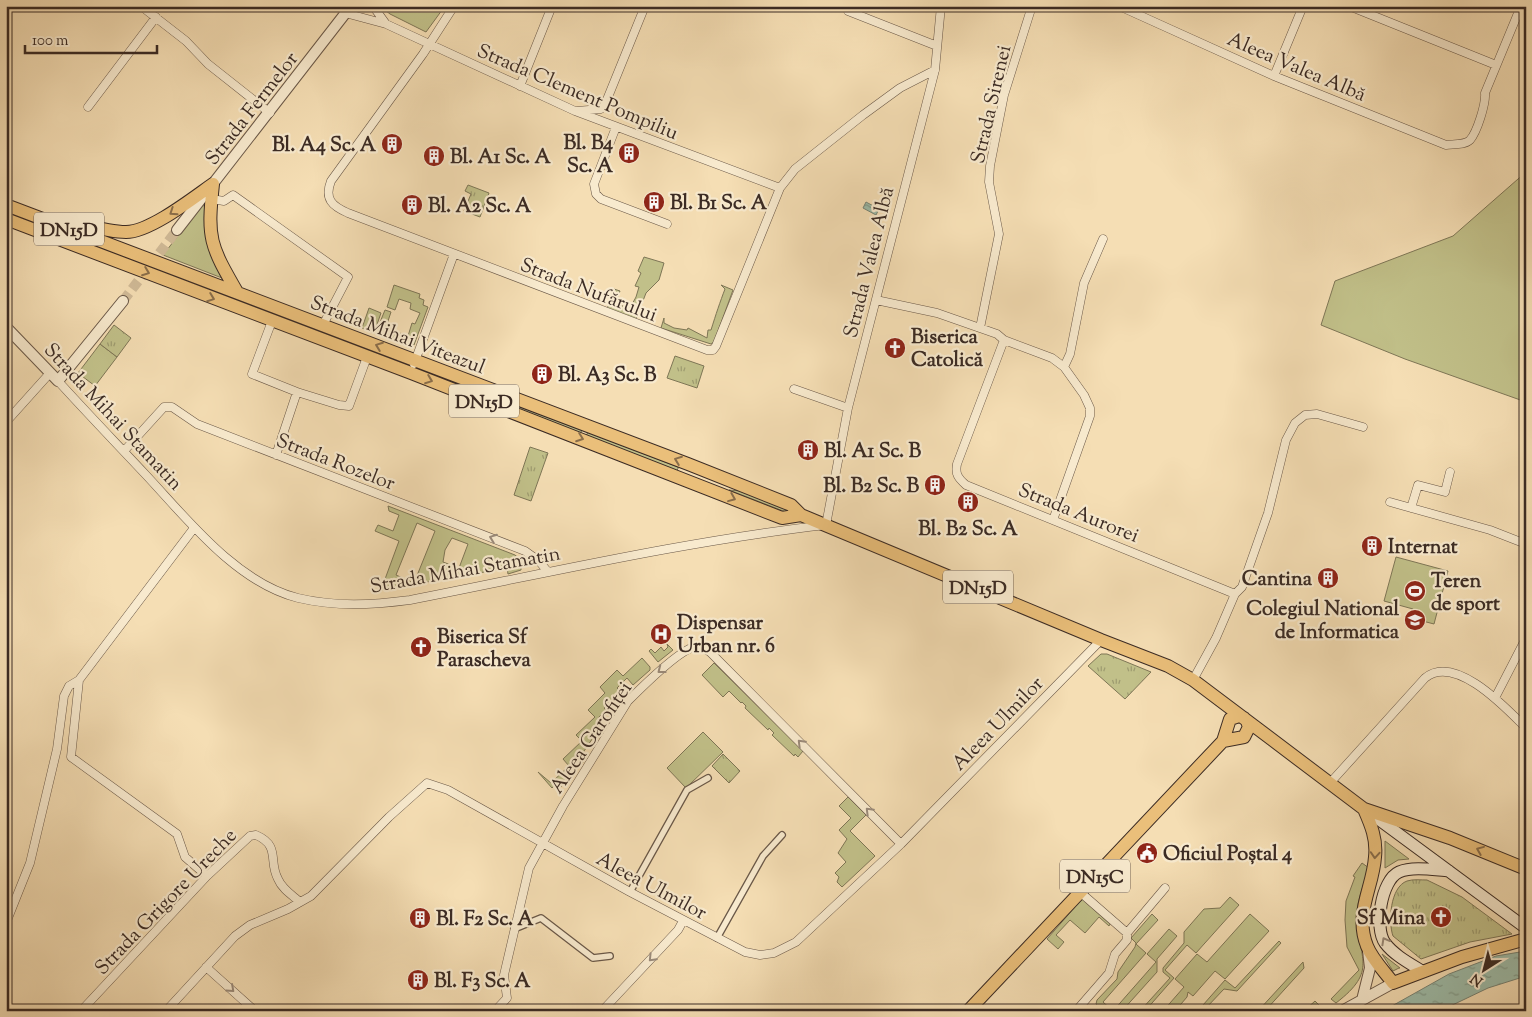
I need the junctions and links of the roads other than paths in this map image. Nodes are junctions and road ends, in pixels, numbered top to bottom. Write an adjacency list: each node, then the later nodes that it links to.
1 (141, 6): 14 (street)
2 (373, 6): 15 (street, Strada Clement Pompiliu)
3 (454, 6): 16 (street, Strada Nufărului)
4 (552, 6): 21 (street)
5 (645, 6): 23 (street)
6 (942, 6): 17 (street, Strada Valea Albă)
7 (1032, 6): 44 (street, Strada Sirenei)
8 (1119, 6): 20 (street, Aleea Valea Albă)
9 (1303, 6): 20 (street)
10 (1349, 6): 18 (street)
11 (1521, 6): 18 (street)
12 (348, 10): 15 (street); 24 (street, Strada Fermelor)
13 (848, 11): 17 (street)
14 (156, 17): 22 (street); 24 (street)
15 (386, 24): 16 (street, Strada Clement Pompiliu)
16 (428, 44): 21 (street, Strada Clement Pompiliu); 35 (street, Strada Nufărului)
17 (937, 46): 19 (street, Strada Valea Albă)
18 (1496, 65): 20 (street, Aleea Valea Albă)
19 (935, 70): 27 (street, Strada Nufărului); 37 (street, Strada Valea Albă)
20 (1274, 76)
21 (520, 86): 23 (street, Strada Clement Pompiliu)
22 (88, 107)
23 (575, 111): 25 (street, Strada Clement Pompiliu)
24 (270, 112): 26 (street, Strada Fermelor)
25 (616, 127): 27 (street, Strada Clement Pompiliu); 32 (street)
26 (213, 184): 28 (main road); 30 (main road, one-way to 30); 33 (street, Strada Fermelor)
27 (780, 188): 35 (street, Strada Nufărului)
28 (212, 199): 36 (main road); 41 (street)
29 (6, 205): 30 (main road, Strada Mihai Viteazul / DN15D)
30 (27, 213): 36 (main road, Strada Mihai Viteazul / DN15D)
31 (6, 219): 40 (main road, Strada Mihai Viteazul / DN15D, one-way to 40)
32 (667, 224)
33 (177, 230)
34 (1103, 239): 48 (street)
35 (454, 254): 47 (street)
36 (237, 292): 39 (main road, Strada Mihai Viteazul / DN15D)
37 (876, 300): 44 (street); 54 (street, Strada Valea Albă)
38 (123, 301): 51 (street)
39 (292, 314): 41 (main road, Strada Mihai Viteazul / DN15D); 43 (main road)
40 (272, 321): 43 (main road, Strada Mihai Viteazul / DN15D); 53 (street)
41 (323, 325): 47 (main road, Strada Mihai Viteazul / DN15D, one-way to 41)
42 (6, 327): 49 (street, Strada Mihai Stamatin)
43 (287, 327): 46 (main road, Strada Mihai Viteazul / DN15D)
44 (980, 328): 45 (street)
45 (1004, 340): 48 (street); 63 (street, Strada Aurorei)
46 (367, 356): 50 (main road, Strada Mihai Viteazul / DN15D); 53 (street)
47 (415, 360): 50 (street); 62 (main road, Strada Mihai Viteazul / DN15D, one-way to 47)
48 (1064, 366): 63 (street)
49 (50, 373): 51 (street, Strada Mihai Stamatin); 55 (street)
50 (411, 373): 64 (main road, Strada Mihai Viteazul / DN15D, one-way to 64)
51 (58, 381): 57 (street, Strada Mihai Stamatin)
52 (794, 389): 54 (street)
53 (297, 392): 58 (street)
54 (848, 408): 65 (street, Strada Valea Albă)
55 (6, 422)
56 (1363, 426): 69 (street)
57 (124, 451): 58 (street, Strada Rozelor); 66 (street, Strada Mihai Stamatin)
58 (276, 455): 68 (street, Strada Rozelor, one-way to 58)
59 (1450, 472): 61 (street)
60 (1390, 502): 61 (street)
61 (1411, 508): 67 (street)
62 (801, 515): 64 (main road); 65 (main road, Strada Mihai Viteazul / DN15D)
63 (1053, 520): 69 (street, Strada Aurorei)
64 (780, 524): 65 (street, Strada Mihai Stamatin); 68 (street, Strada Mihai Stamatin)
65 (826, 525): 71 (main road, Strada Mihai Viteazul / DN15D)
66 (194, 528): 68 (street, Strada Mihai Stamatin); 72 (street)
67 (1526, 544)
68 (548, 572)
69 (1235, 594): 73 (street)
70 (1526, 638): 74 (street)
71 (1101, 640): 73 (main road, Strada Mihai Viteazul / DN15D); 87 (street, Aleea Ulmilor)
72 (79, 680): 90 (street); 96 (street)
73 (1193, 680): 75 (main road, Strada Mihai Viteazul / DN15D)
74 (1495, 698): 78 (street); 83 (street)
75 (1217, 700): 76 (main road, Strada Mihai Viteazul); 77 (main road, Strada Mihai Viteazul)
76 (1245, 720): 77 (main road); 79 (main road); 81 (main road, Strada Mihai Viteazul)
77 (1227, 726): 79 (main road); 80 (main road)
78 (1526, 728)
79 (1240, 739): 80 (main road, Strada Mihai Viteazul); 81 (main road, Strada Mihai Viteazul)
80 (1223, 741): 93 (main road, DN15C)
81 (1275, 743): 83 (main road, Strada Mihai Viteazul)
82 (708, 778): 92 (street)
83 (1330, 783): 84 (main road, Strada Mihai Viteazul)
84 (1364, 809): 88 (main road, Strada Mihai Viteazul, one-way to 84); 89 (main road, Strada Mihai Viteazul); 102 (main road, one-way to 102)
85 (782, 835): 100 (street)
86 (542, 844): 87 (street, Aleea Garofiței, one-way to 86); 92 (street, Aleea Ulmilor); 94 (street, Aleea Ulmilor); 98 (street, Aleea Garofiței)
87 (901, 844): 100 (street, Aleea Ulmilor)
88 (1526, 868)
89 (1449, 872): 97 (main road, Strada Mihai Viteazul); 105 (main road, one-way to 89)
90 (207, 876): 94 (street, Strada Grigore Ureche); 108 (street, Strada Grigore Ureche)
91 (1165, 888): 99 (street)
92 (630, 892): 95 (street, Aleea Ulmilor)
93 (1080, 892): 99 (street); 113 (main road, DN15C)
94 (300, 902): 104 (street, Aleea Ulmilor)
95 (684, 921): 100 (street, Aleea Ulmilor); 112 (street, one-way to 112)
96 (6, 923)
97 (1526, 928)
98 (514, 929): 103 (street); 111 (street, Aleea Garofiței)
99 (1127, 933): 114 (street)
100 (717, 938)
101 (1526, 939): 105 (main road)
102 (1367, 947): 106 (main road); 107 (street)
103 (610, 956)
104 (206, 967): 109 (street, Aleea Ulmilor); 110 (street, one-way to 110)
105 (1422, 971): 106 (main road)
106 (1394, 983): 107 (street)
107 (1362, 1000): 115 (street)
108 (81, 1011)
109 (166, 1011)
110 (255, 1011)
111 (495, 1011)
112 (602, 1011)
113 (968, 1011)
114 (1076, 1011)
115 (1342, 1011)

